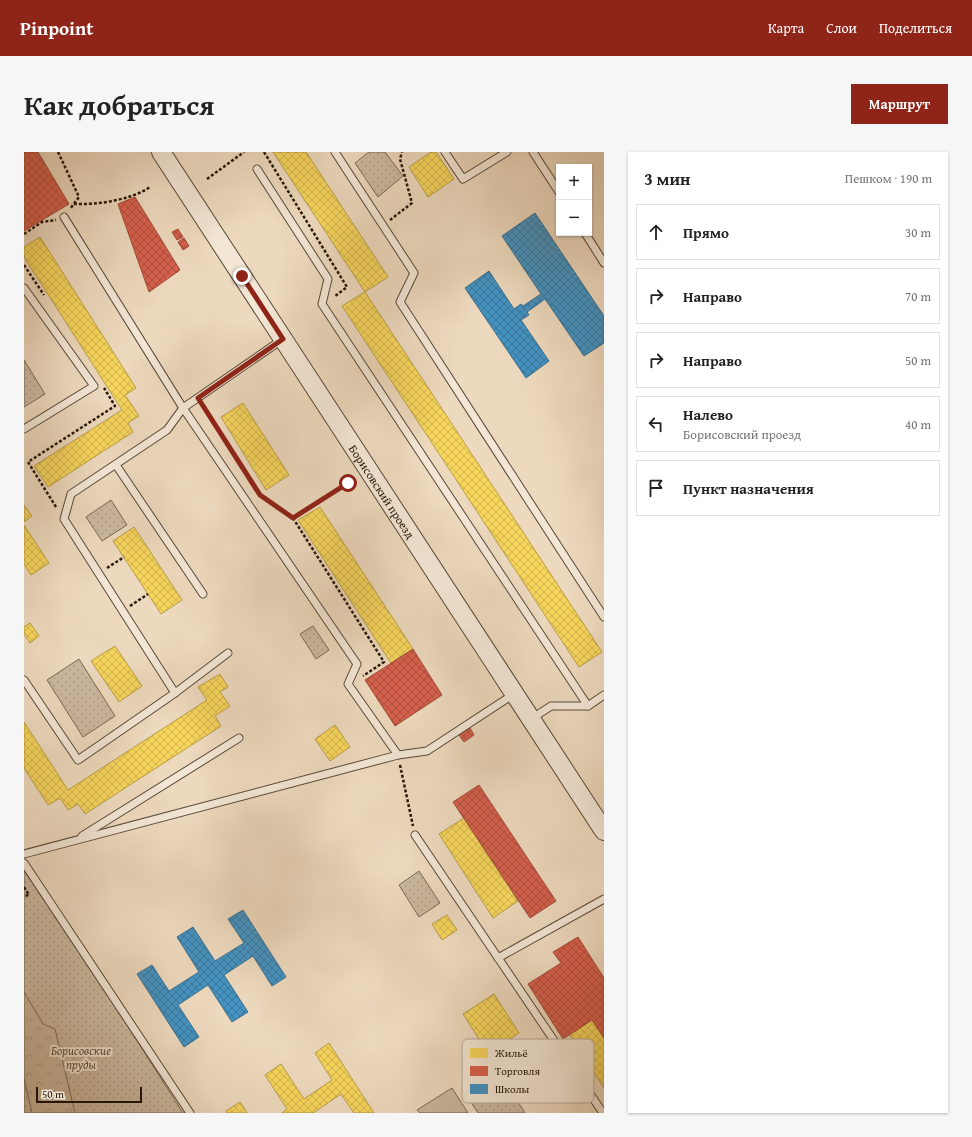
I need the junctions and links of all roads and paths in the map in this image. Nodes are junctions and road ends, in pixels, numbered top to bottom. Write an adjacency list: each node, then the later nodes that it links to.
1 (58, 152): 14 (path)
2 (161, 152): 22 (street, Борисовский проезд)
3 (244, 152): 11 (path)
4 (264, 152): 21 (path)
5 (335, 152): 16 (lane)
6 (402, 152): 16 (path)
7 (445, 152): 8 (lane)
8 (506, 152)
9 (534, 152): 13 (lane)
10 (257, 169): 41 (lane)
11 (207, 179)
12 (150, 187): 14 (path)
13 (556, 187)
14 (74, 204): 15 (path)
15 (64, 217): 17 (path); 24 (lane)
16 (383, 225): 34 (lane)
17 (24, 234)
18 (587, 236): 19 (lane)
19 (604, 263)
20 (24, 288): 25 (lane)
21 (331, 300)
22 (283, 339): 23 (lane); 39 (street, Борисовский проезд)
23 (198, 398): 24 (lane); 28 (path)
24 (183, 408): 26 (lane); 44 (lane)
25 (24, 428)
26 (116, 464): 30 (lane); 32 (lane)
27 (348, 483): 28 (path)
28 (293, 518): 36 (path)
29 (124, 557): 30 (path)
30 (99, 574): 33 (lane)
31 (148, 594): 33 (path)
32 (203, 594)
33 (123, 611): 38 (lane)
34 (604, 617)
35 (228, 654): 38 (lane)
36 (358, 679)
37 (24, 680): 38 (lane)
38 (175, 692)
39 (514, 694): 42 (street, Борисовский проезд); 44 (lane)
40 (604, 695): 41 (lane)
41 (588, 706): 42 (lane)
42 (531, 720): 45 (street, Борисовский проезд)
43 (239, 738): 47 (lane)
44 (398, 755): 46 (path); 47 (lane)
45 (604, 831)
46 (415, 835): 53 (lane)
47 (75, 840): 48 (lane)
48 (24, 854)
49 (24, 863): 56 (lane)
50 (24, 887): 51 (path)
51 (24, 896)
52 (604, 899): 53 (lane)
53 (498, 958): 54 (lane)
54 (553, 1039)
55 (594, 1100): 57 (lane)
56 (190, 1113)
57 (603, 1113)

